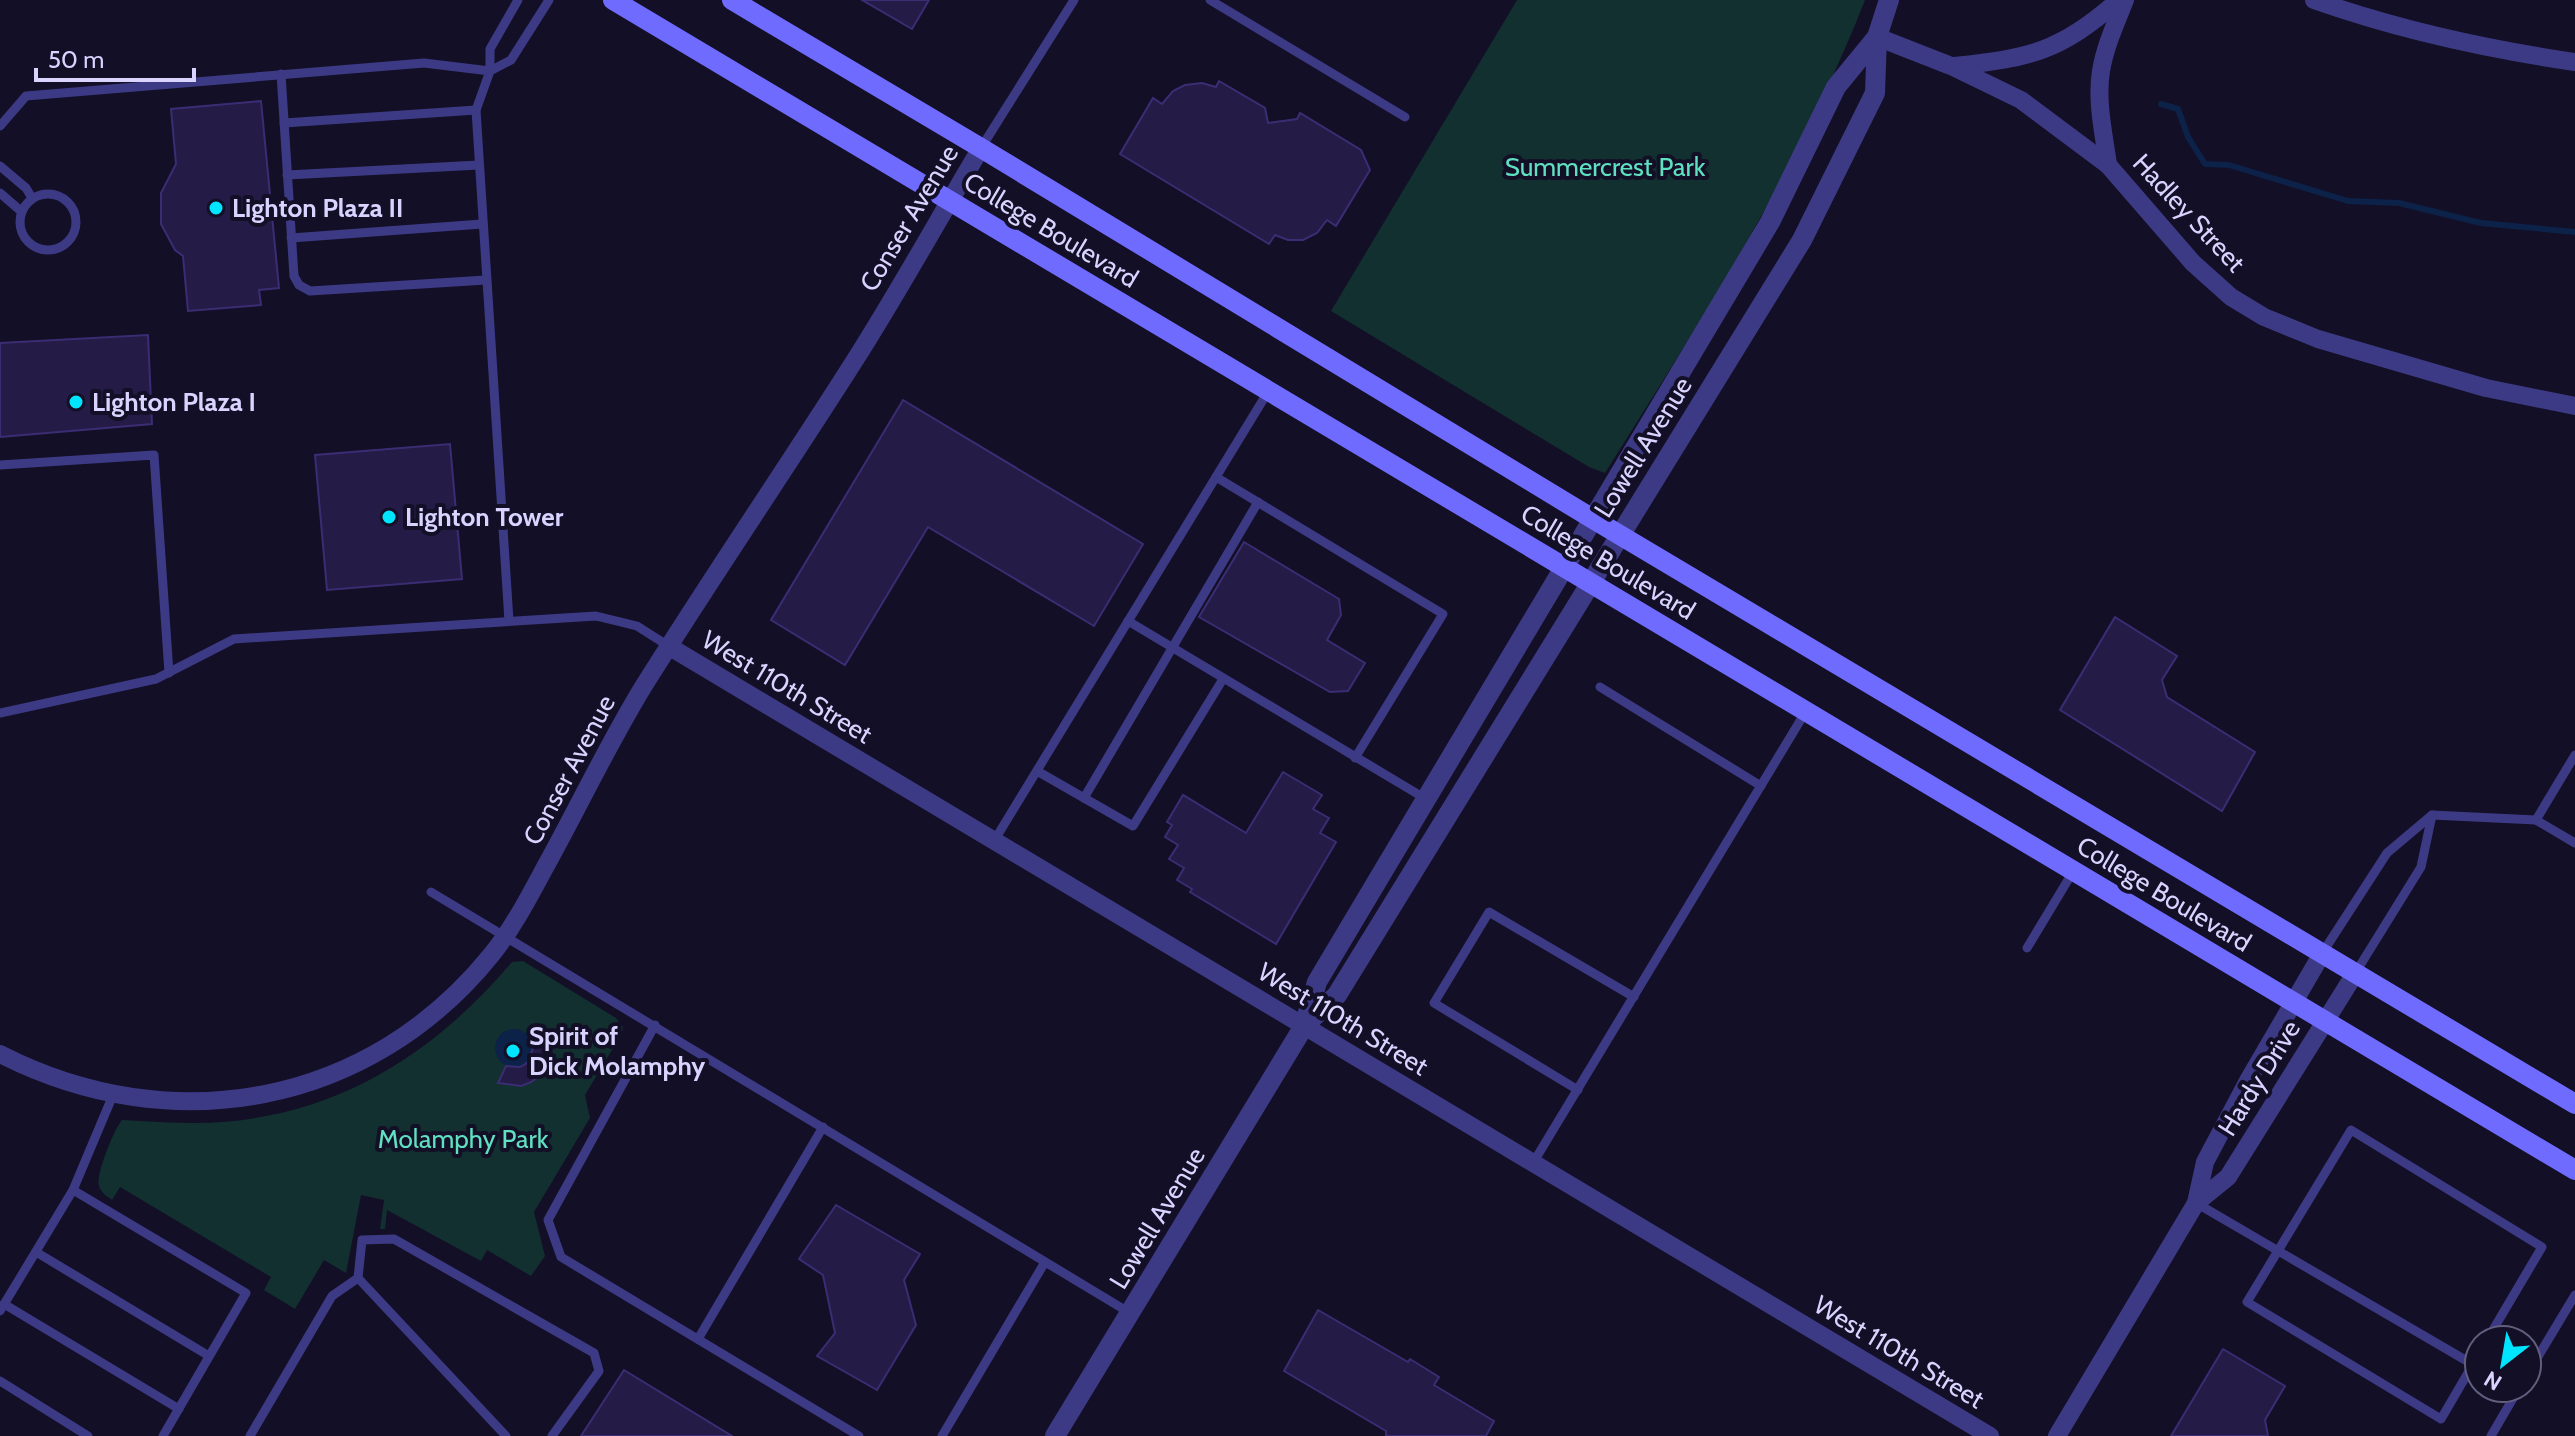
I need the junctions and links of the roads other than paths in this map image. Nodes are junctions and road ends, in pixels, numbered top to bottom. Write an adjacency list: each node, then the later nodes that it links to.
1 (518, 0): 14 (lane)
2 (549, 0): 14 (lane)
3 (613, 0): 27 (main road, College Boulevard)
4 (732, 0): 20 (main road, College Boulevard)
5 (1074, 0): 20 (lane)
6 (1210, 0): 17 (lane)
7 (1889, 0): 11 (street, Lowell Avenue)
8 (2119, 0): 13 (street)
9 (2125, 0): 22 (street)
10 (2314, 0): 12 (street)
11 (1877, 37): 13 (street, Hadley Street); 37 (street, Lowell Avenue); 38 (street, Lowell Avenue)
12 (2575, 62)
13 (1951, 66): 22 (street, Hadley Street)
14 (490, 71): 15 (lane); 16 (lane)
15 (281, 74): 18 (lane); 19 (lane)
16 (476, 110): 18 (lane); 21 (lane)
17 (1405, 117)
18 (284, 123): 24 (lane)
19 (0, 126)
20 (981, 148): 27 (street, Conser Avenue); 37 (main road, College Boulevard)
21 (479, 165): 24 (lane); 29 (lane)
22 (2108, 165): 33 (street, Hadley Street)
23 (0, 166): 26 (lane)
24 (287, 175): 30 (lane)
25 (0, 193): 28 (lane)
26 (32, 198): 28 (lane); 28 (lane)
27 (950, 199): 32 (main road, College Boulevard); 43 (street, Conser Avenue)
28 (22, 212)
29 (482, 224): 30 (lane); 31 (lane)
30 (291, 238): 31 (lane)
31 (486, 280): 41 (lane)
32 (1269, 390): 35 (lane); 39 (main road, College Boulevard)
33 (2575, 406)
34 (0, 465): 45 (lane)
35 (1216, 477): 36 (lane); 42 (lane)
36 (1258, 502): 44 (lane); 51 (lane)
37 (1593, 519): 38 (main road, College Boulevard); 39 (street, Lowell Avenue)
38 (1619, 535): 40 (street, Lowell Avenue); 64 (main road, College Boulevard)
39 (1564, 566): 40 (main road, College Boulevard); 55 (street, Lowell Avenue)
40 (1589, 582): 48 (main road, College Boulevard); 70 (street, Lowell Avenue)
41 (509, 621): 43 (lane); 45 (lane)
42 (1128, 621): 44 (lane); 52 (lane)
43 (670, 647): 58 (street, West 110th Street); 62 (street, Conser Avenue)
44 (1174, 649): 46 (lane); 54 (lane)
45 (169, 673): 49 (lane)
46 (1223, 679): 51 (lane); 54 (lane)
47 (1600, 687): 53 (lane)
48 (1806, 711): 53 (lane); 60 (main road, College Boulevard)
49 (0, 713)
50 (2575, 755): 57 (lane)
51 (1355, 758): 55 (lane)
52 (1037, 771): 54 (lane); 58 (lane)
53 (1761, 786): 66 (lane)
54 (1084, 798)
55 (1426, 799): 70 (street, Lowell Avenue)
56 (2432, 815): 57 (lane); 64 (lane); 65 (lane)
57 (2536, 820): 59 (lane)
58 (994, 841): 70 (street, West 110th Street)
59 (2575, 843)
60 (2074, 870): 63 (lane); 67 (main road, College Boulevard)
61 (431, 892): 62 (lane)
62 (505, 935): 69 (lane); 73 (street, Conser Avenue)
63 (2027, 948)
64 (2323, 952): 65 (main road, College Boulevard); 67 (street, Hardy Drive)
65 (2356, 972): 68 (street, Hardy Drive); 74 (main road, College Boulevard)
66 (1634, 997): 72 (lane); 72 (lane)
67 (2293, 1000): 68 (main road, College Boulevard); 79 (street, Hardy Drive)
68 (2326, 1020): 77 (main road, College Boulevard); 79 (street, Hardy Drive)
69 (655, 1025): 75 (lane); 88 (lane)
70 (1304, 1026): 76 (street, West 110th Street); 86 (street, Lowell Avenue)
71 (0, 1054): 73 (street, Conser Avenue)
72 (1578, 1090): 76 (lane)
73 (113, 1095): 78 (lane)
74 (2575, 1104)
75 (823, 1127): 82 (lane); 88 (lane)
76 (1533, 1163): 104 (street, West 110th Street)
77 (2575, 1170)
78 (73, 1190): 81 (lane); 90 (lane)
79 (2196, 1203): 80 (lane); 105 (street, Hardy Drive)
80 (2277, 1250): 87 (lane); 91 (lane); 93 (lane)
81 (36, 1252): 85 (lane); 90 (lane)
82 (1045, 1262): 86 (lane); 102 (lane)
83 (358, 1278): 98 (lane); 99 (lane); 100 (lane)
84 (2575, 1295): 89 (lane)
85 (2, 1307): 95 (lane)
86 (1130, 1313): 103 (street, Lowell Avenue)
87 (2496, 1324)
88 (698, 1339): 101 (lane)
89 (2543, 1348)
90 (209, 1356): 95 (lane)
91 (2463, 1358)
92 (0, 1381): 96 (lane)
93 (2463, 1386)
94 (2509, 1404): 106 (lane)
95 (179, 1409): 97 (lane)
96 (88, 1436)
97 (163, 1436)
98 (250, 1436)
99 (506, 1436)
100 (552, 1436)
101 (859, 1436)
102 (942, 1436)
103 (1055, 1436)
104 (1990, 1436)
105 (2057, 1436)
106 (2491, 1436)

